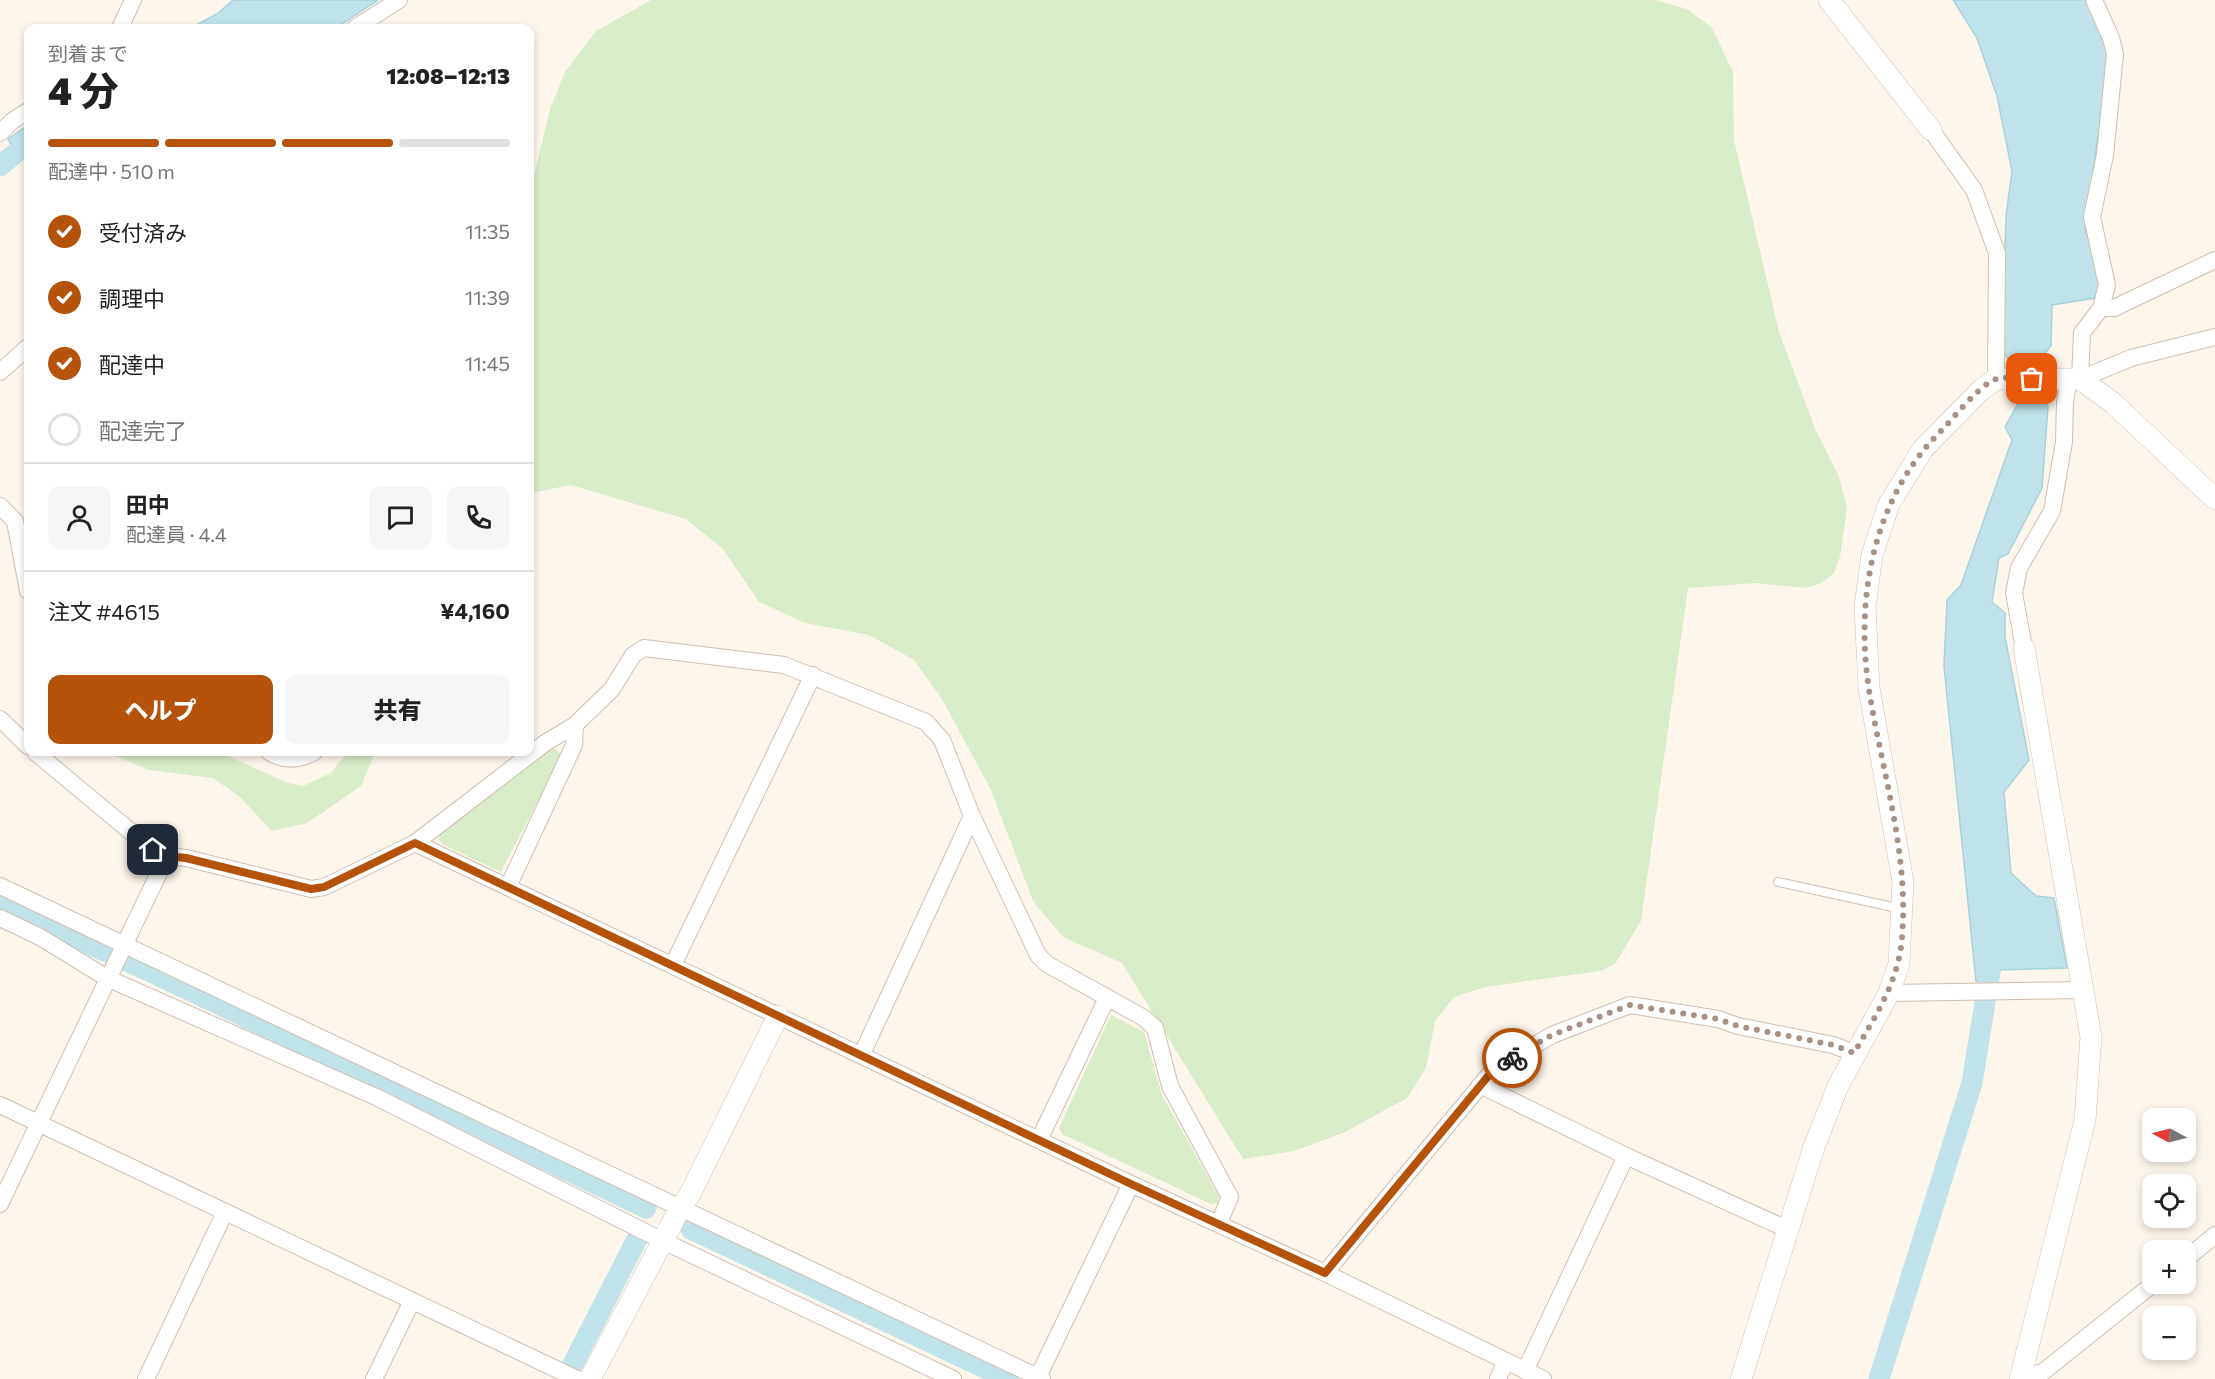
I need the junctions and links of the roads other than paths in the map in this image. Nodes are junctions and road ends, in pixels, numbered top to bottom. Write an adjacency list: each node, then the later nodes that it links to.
1 (133, 0): 5 (street)
2 (399, 0): 6 (street)
3 (1829, 0): 8 (street)
4 (2094, 0): 11 (street)
5 (122, 24)
6 (361, 24)
7 (24, 114): 9 (street)
8 (1931, 130): 15 (street)
9 (0, 133)
10 (2215, 260): 11 (street)
11 (2101, 308): 16 (street)
12 (2215, 337): 16 (street)
13 (24, 351): 14 (street)
14 (0, 372)
15 (1996, 379): 16 (street); 36 (street)
16 (2075, 379): 17 (street); 20 (street)
17 (2215, 499)
18 (0, 506): 19 (street)
19 (24, 569)
20 (2024, 648): 41 (street)
21 (813, 675): 23 (street); 30 (street); 39 (street)
22 (0, 719): 24 (street)
23 (575, 725): 25 (street); 35 (street)
24 (24, 742)
25 (534, 751)
26 (40, 756): 32 (street)
27 (275, 756): 28 (street)
28 (305, 756)
29 (528, 756): 31 (street)
30 (972, 816): 43 (street); 46 (street)
31 (415, 843): 32 (street); 35 (street)
32 (167, 856): 38 (street)
33 (1778, 882): 36 (lane)
34 (0, 886): 38 (street)
35 (508, 887): 39 (street)
36 (1902, 909): 42 (street)
37 (0, 918): 40 (street)
38 (124, 948): 40 (street); 54 (street)
39 (673, 965): 44 (street)
40 (110, 974): 49 (street); 59 (street)
41 (2084, 990): 42 (street); 67 (street)
42 (1889, 993): 45 (street)
43 (1107, 998): 50 (street); 56 (street)
44 (778, 1016): 46 (street); 54 (street)
45 (1854, 1053): 47 (street); 57 (street)
46 (862, 1054): 50 (street)
47 (1480, 1085): 51 (street); 61 (street)
48 (0, 1105): 49 (street)
49 (39, 1124): 53 (street); 55 (street)
50 (1039, 1140): 52 (street)
51 (1626, 1156): 57 (street); 65 (street)
52 (1131, 1184): 56 (street); 66 (street)
53 (0, 1204)
54 (679, 1210): 59 (street); 66 (street)
55 (225, 1212): 63 (street); 68 (street)
56 (1219, 1223): 61 (street)
57 (1789, 1230): 75 (street)
58 (2215, 1235): 60 (street)
59 (665, 1237): 71 (street); 72 (street)
60 (2196, 1250)
61 (1325, 1273): 64 (street)
62 (2142, 1293): 67 (street)
63 (412, 1301): 69 (street); 70 (street)
64 (1506, 1361): 65 (street); 73 (street)
65 (1525, 1371): 74 (street)
66 (1039, 1378)
67 (2020, 1378)
68 (146, 1379)
69 (374, 1379)
70 (577, 1379)
71 (590, 1379)
72 (953, 1379)
73 (1498, 1379)
74 (1543, 1379)
75 (1741, 1379)

